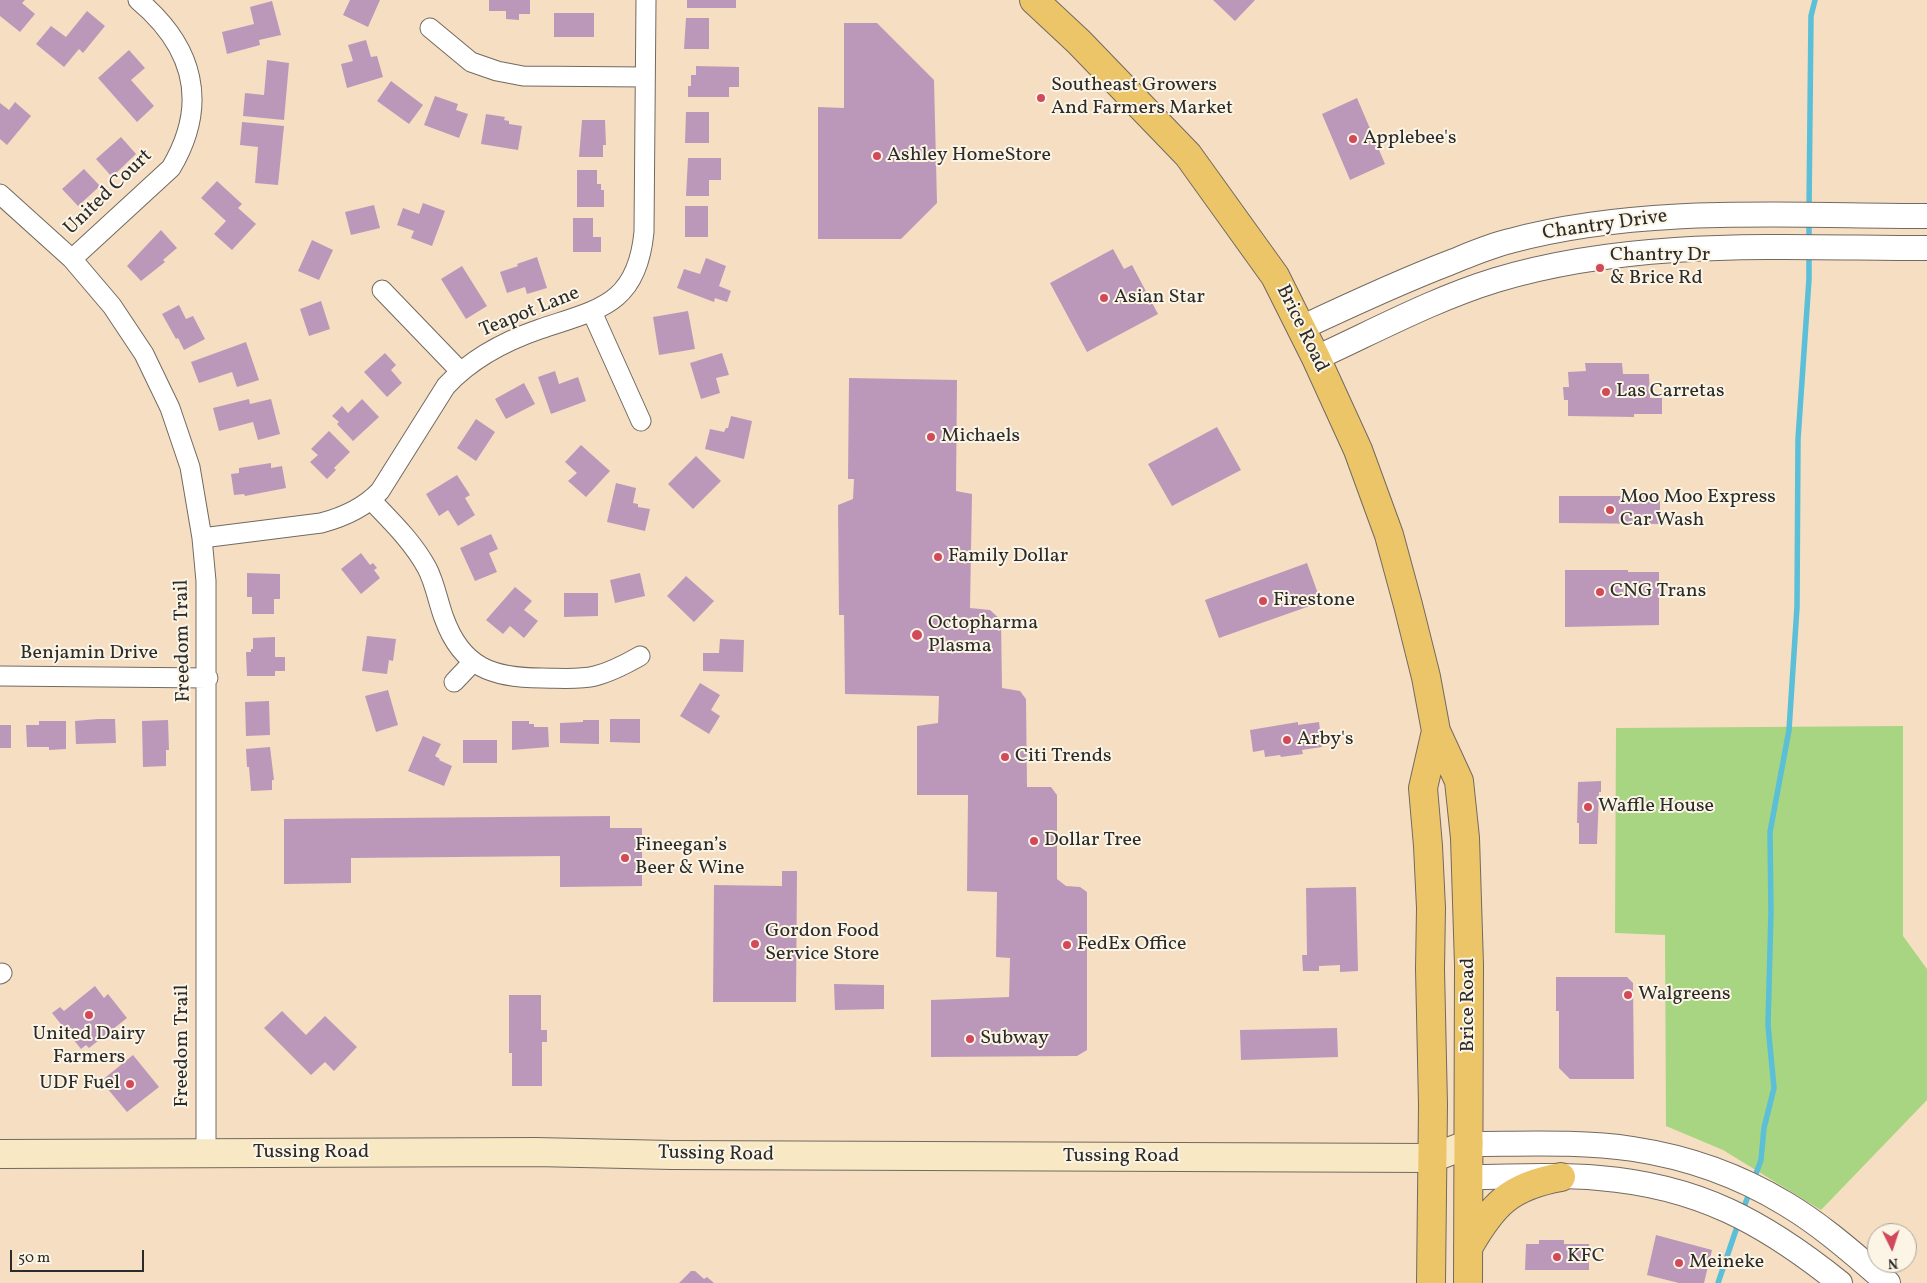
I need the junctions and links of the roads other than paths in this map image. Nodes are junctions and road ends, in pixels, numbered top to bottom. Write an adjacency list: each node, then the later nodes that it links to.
1 (138, 0): 9 (street, United Court)
2 (646, 0): 5 (street, Teapot Lane)
3 (1034, 0): 12 (main road, Brice Road)
4 (430, 28): 5 (street)
5 (645, 77): 11 (street, Teapot Lane)
6 (0, 194): 9 (street, Freedom Trail)
7 (1927, 216): 12 (street, Chantry Drive)
8 (1927, 248): 13 (street, Chantry Drive)
9 (72, 259): 17 (street, Freedom Trail)
10 (382, 290): 14 (street)
11 (592, 312): 14 (street, Teapot Lane); 15 (street)
12 (1301, 328): 13 (main road, Brice Road)
13 (1316, 358): 23 (main road, Brice Road)
14 (460, 372): 16 (street, Teapot Lane)
15 (641, 421)
16 (371, 500): 17 (street, Teapot Lane); 19 (street)
17 (202, 538): 21 (street, Freedom Trail)
18 (640, 656): 19 (street)
19 (473, 662): 22 (street)
20 (0, 676): 21 (street, Benjamin Drive)
21 (208, 678): 26 (street, Freedom Trail)
22 (454, 682)
23 (1436, 731): 24 (main road, Brice Road); 27 (main road, Brice Road)
24 (1469, 1144): 27 (main road); 29 (main road, Brice Road); 34 (street)
25 (0, 1154): 26 (main road, Tussing Road)
26 (206, 1154): 27 (main road, Tussing Road)
27 (1432, 1158): 29 (main road); 31 (main road, Brice Road)
28 (1561, 1176): 29 (street); 30 (main road); 33 (street)
29 (1470, 1177): 30 (main road, Brice Road)
30 (1468, 1248): 32 (main road, Brice Road)
31 (1431, 1283)
32 (1468, 1283)
33 (1840, 1283)
34 (1888, 1283)

